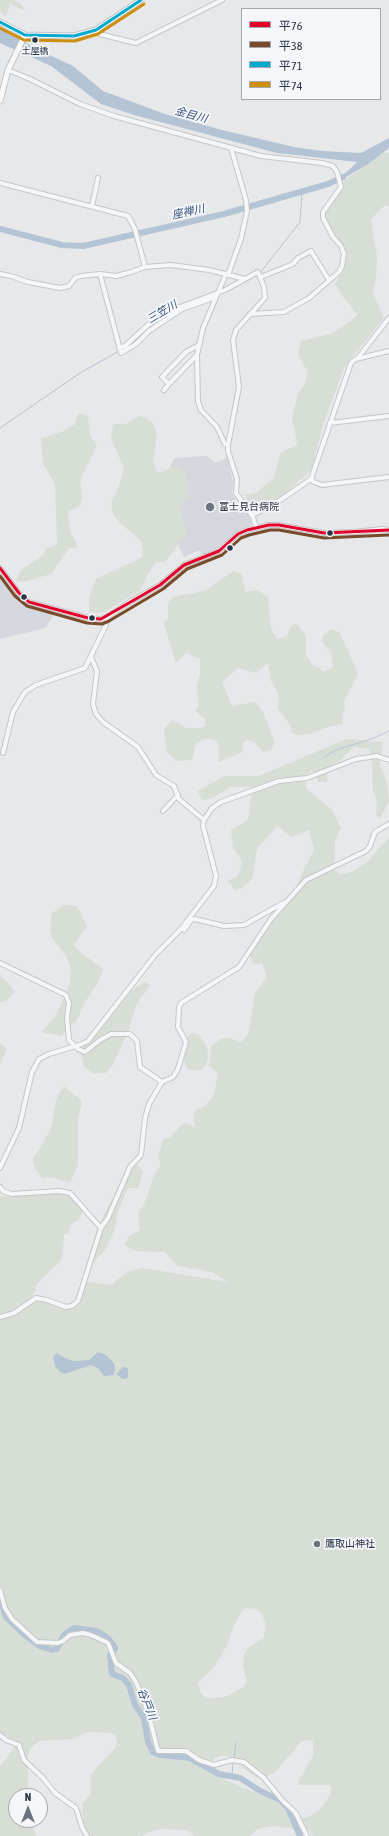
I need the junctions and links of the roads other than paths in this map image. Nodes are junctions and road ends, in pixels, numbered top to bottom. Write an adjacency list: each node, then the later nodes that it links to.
1 (141, 0): 4 (main road)
2 (222, 0): 4 (street)
3 (0, 22): 5 (main road)
4 (96, 30): 5 (main road)
5 (25, 35): 6 (main road)
6 (8, 70): 7 (main road); 8 (street)
7 (0, 101)
8 (231, 148): 15 (street); 18 (street)
9 (98, 178): 11 (street)
10 (0, 183): 11 (street)
11 (92, 206): 12 (street)
12 (145, 267): 14 (street); 15 (street)
13 (0, 274): 14 (street)
14 (100, 274): 19 (street)
15 (226, 274): 17 (street); 19 (street)
16 (261, 277): 17 (street); 18 (street); 20 (street)
17 (245, 279): 19 (street)
18 (329, 280): 20 (street)
19 (217, 295): 22 (street)
20 (250, 314): 30 (street)
21 (389, 318): 25 (street)
22 (199, 345): 24 (street); 26 (street)
23 (389, 351): 25 (street)
24 (197, 355): 26 (street); 31 (street)
25 (356, 359): 29 (street)
26 (169, 384): 27 (street)
27 (164, 390)
28 (389, 416): 29 (street)
29 (330, 423): 34 (street)
30 (230, 435): 31 (street); 32 (street)
31 (222, 436): 32 (street)
32 (228, 445): 35 (street)
33 (389, 477): 34 (street)
34 (311, 479): 35 (street)
35 (252, 515): 36 (street)
36 (256, 527): 37 (street); 39 (street)
37 (389, 530)
38 (0, 568): 39 (street)
39 (107, 617): 40 (street)
40 (91, 657): 41 (street); 43 (street)
41 (3, 753)
42 (389, 760): 45 (street)
43 (178, 795): 44 (street); 45 (street)
44 (162, 810)
45 (204, 820): 48 (street)
46 (389, 824): 47 (street)
47 (288, 902): 48 (street); 51 (street)
48 (182, 928): 50 (street)
49 (0, 963): 50 (street)
50 (75, 1047): 51 (street); 52 (street)
51 (162, 1082): 54 (street)
52 (0, 1168)
53 (0, 1187): 54 (street)
54 (101, 1228): 55 (street)
55 (0, 1317)
56 (0, 1590): 59 (street)
57 (0, 1735): 58 (street)
58 (88, 1836)
59 (307, 1836)

